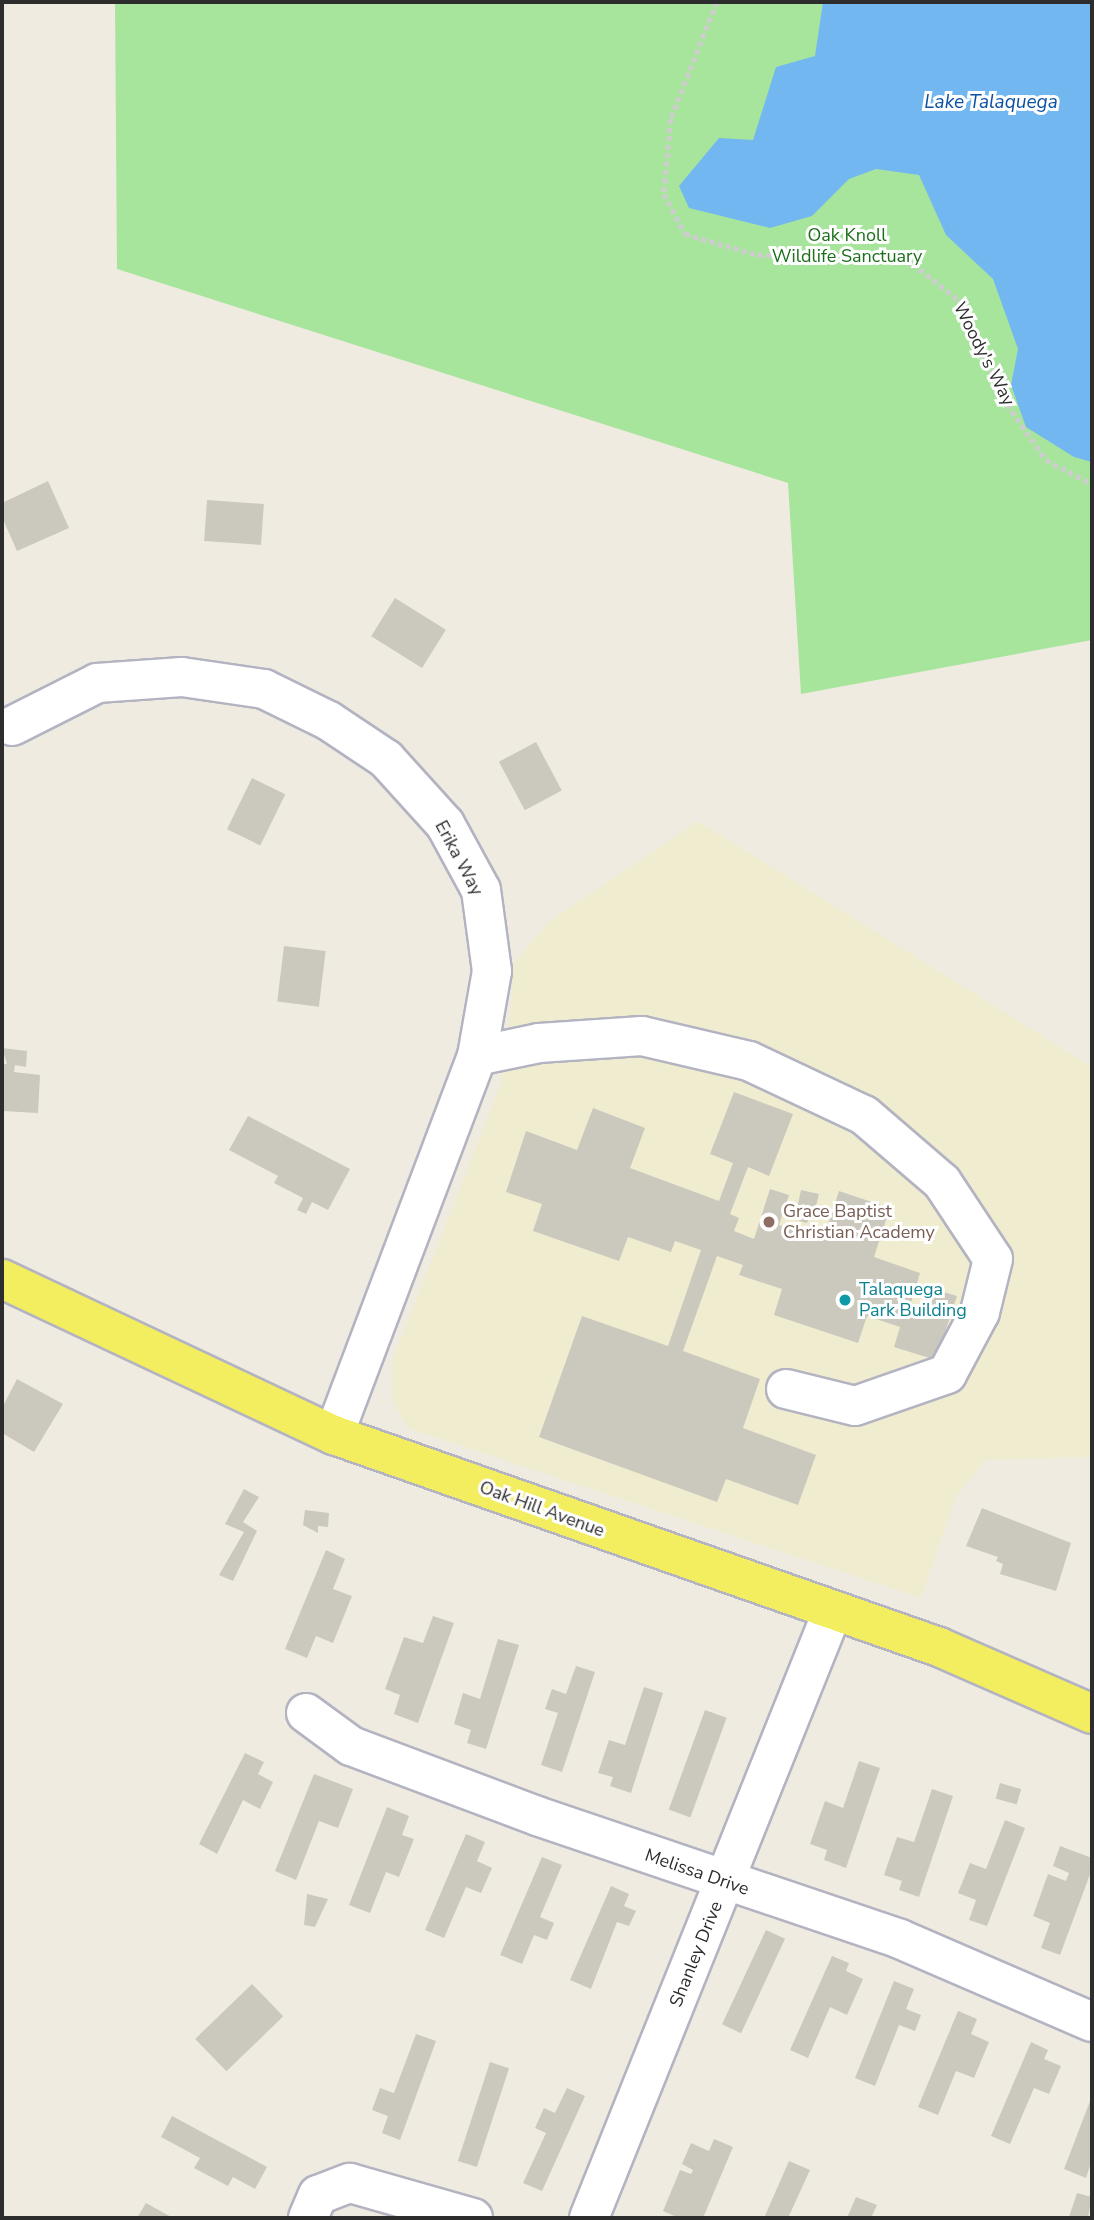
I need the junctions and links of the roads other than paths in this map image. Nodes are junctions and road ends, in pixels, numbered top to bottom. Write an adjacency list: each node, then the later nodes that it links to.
1 (12, 726): 2 (street, Erika Way)
2 (477, 1056): 4 (street); 5 (street, Erika Way)
3 (2, 1279): 5 (main road, Oak Hill Avenue)
4 (786, 1389)
5 (334, 1435): 6 (main road, Oak Hill Avenue)
6 (832, 1611): 8 (main road, Oak Hill Avenue); 9 (street, Shanley Drive)
7 (306, 1713): 9 (street, Melissa Drive)
8 (1092, 1714)
9 (725, 1882): 10 (street, Melissa Drive); 13 (street, Shanley Drive)
10 (1092, 2022)
11 (313, 2207): 12 (street)
12 (473, 2218)
13 (589, 2218)

